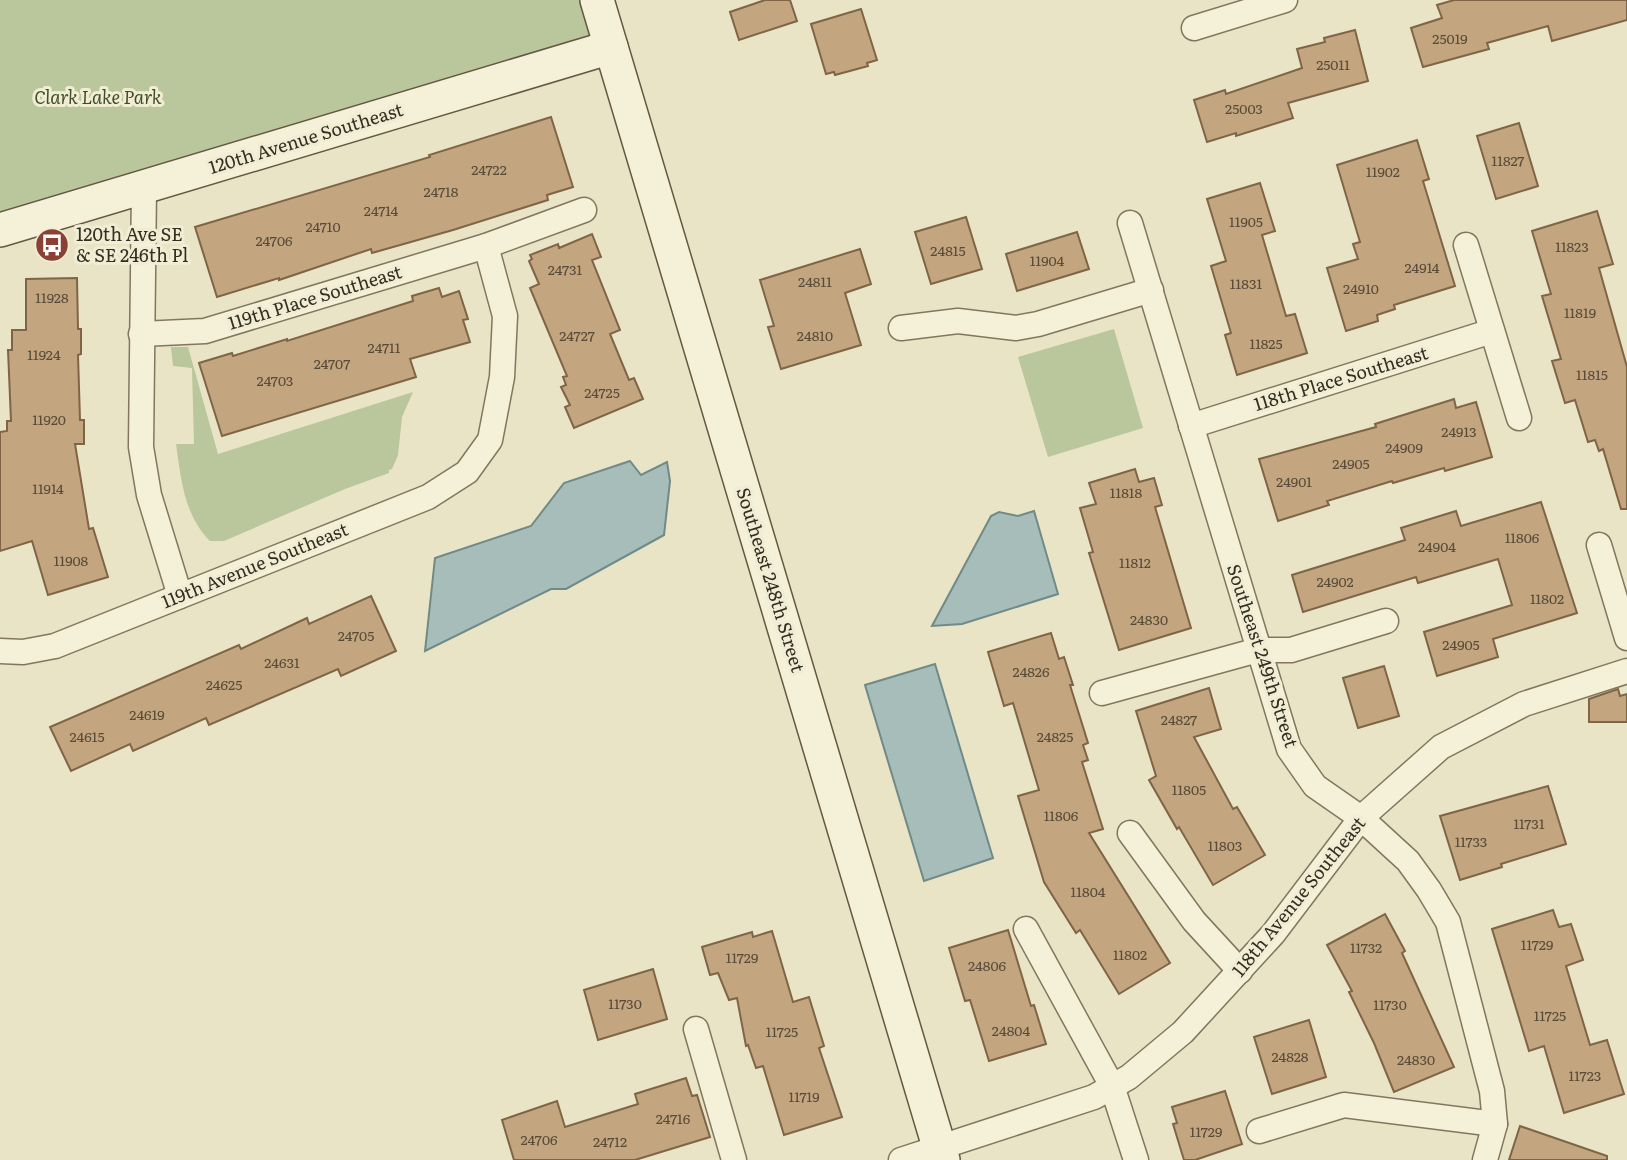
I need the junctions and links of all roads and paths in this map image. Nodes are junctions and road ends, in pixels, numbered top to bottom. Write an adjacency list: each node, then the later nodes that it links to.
1 (597, 0): 4 (street, Southeast 248th Street)
2 (1285, 0): 3 (street)
3 (1194, 28)
4 (611, 47): 5 (street, 120th Avenue Southeast); 33 (street, Southeast 248th Street)
5 (144, 187): 8 (street, 120th Avenue Southeast); 14 (street)
6 (584, 210): 10 (street, 119th Place Southeast)
7 (1130, 223): 11 (street, Southeast 249th Street)
8 (0, 230)
9 (1466, 245): 13 (street)
10 (486, 246): 14 (street, 119th Place Southeast); 18 (street, 119th Avenue Southeast)
11 (1151, 290): 12 (street); 16 (street, Southeast 249th Street)
12 (901, 328)
13 (1492, 331): 15 (street); 16 (street, 118th Place Southeast)
14 (141, 334): 18 (street)
15 (1519, 418)
16 (1191, 426): 21 (street, Southeast 249th Street)
17 (1599, 545): 20 (street)
18 (180, 596): 22 (street, 119th Avenue Southeast)
19 (1386, 621): 21 (street)
20 (1627, 638)
21 (1258, 650): 24 (street); 25 (street, Southeast 249th Street)
22 (0, 652)
23 (1627, 671): 25 (street, 118th Avenue Southeast)
24 (1102, 693)
25 (1361, 818): 28 (street, 118th Avenue Southeast); 31 (street, Southeast 249th Street)
26 (1130, 833): 28 (street)
27 (1026, 929): 30 (street)
28 (1240, 971): 30 (street, 118th Avenue Southeast)
29 (696, 1029): 34 (street)
30 (1112, 1086): 33 (street, 118th Avenue Southeast); 36 (street)
31 (1495, 1124): 32 (street); 37 (street, Southeast 249th Street)
32 (1259, 1130)
33 (942, 1154): 35 (street, 118th Avenue Southeast)
34 (734, 1160)
35 (901, 1160)
36 (1136, 1160)
37 (1485, 1160)

